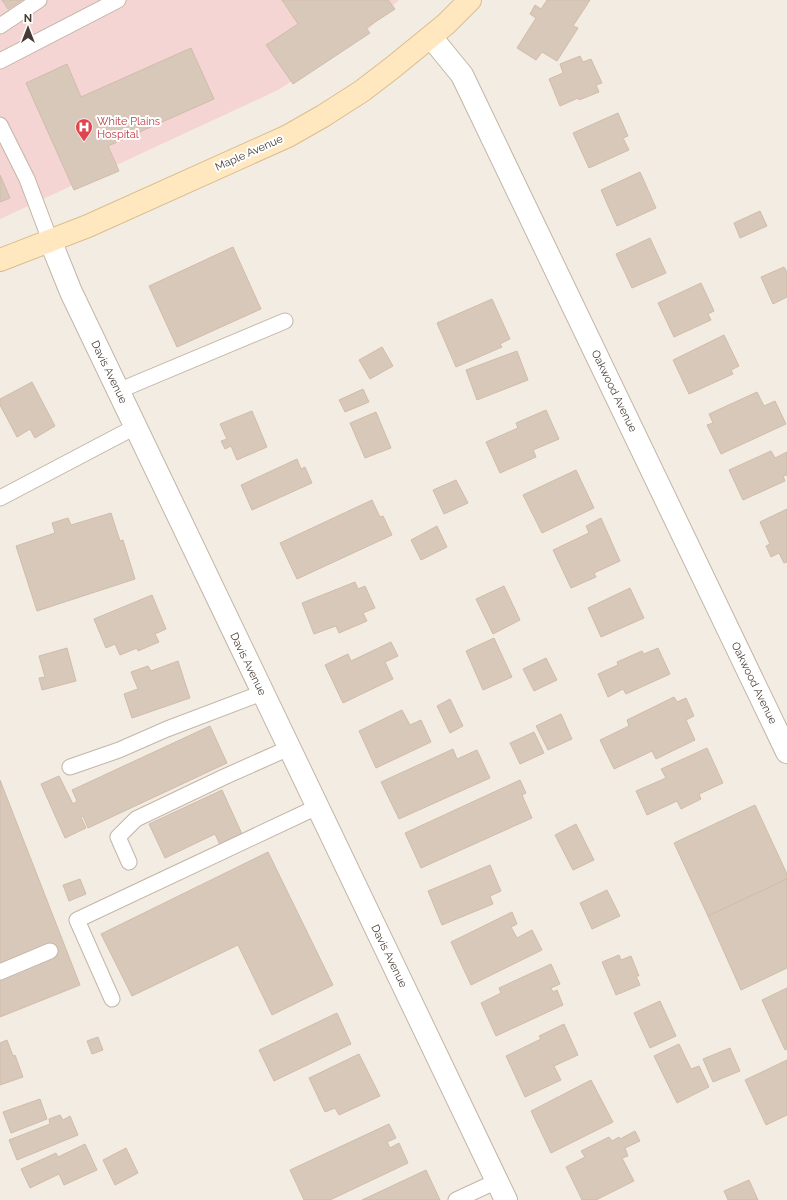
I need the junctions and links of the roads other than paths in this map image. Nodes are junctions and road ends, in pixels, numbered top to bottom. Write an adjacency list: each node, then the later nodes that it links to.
1 (39, 0): 4 (lane)
2 (118, 0): 6 (lane)
3 (470, 0): 5 (main road, Maple Avenue)
4 (0, 26)
5 (431, 37): 8 (main road, Maple Avenue); 16 (street, Oakwood Avenue)
6 (0, 61)
7 (0, 125): 8 (lane, Davis Avenue)
8 (50, 240): 9 (main road, Maple Avenue); 11 (street, Davis Avenue)
9 (0, 260)
10 (286, 321): 11 (lane)
11 (118, 391): 12 (street, Davis Avenue)
12 (135, 427): 13 (lane); 14 (street, Davis Avenue)
13 (0, 498)
14 (262, 693): 15 (street, Davis Avenue); 17 (lane)
15 (289, 748): 18 (street, Davis Avenue); 19 (lane)
16 (787, 752)
17 (70, 767)
18 (317, 807): 22 (lane); 23 (street, Davis Avenue)
19 (129, 862)
20 (50, 951): 21 (lane)
21 (0, 972)
22 (112, 999)
23 (501, 1190): 24 (lane)
24 (456, 1200)

